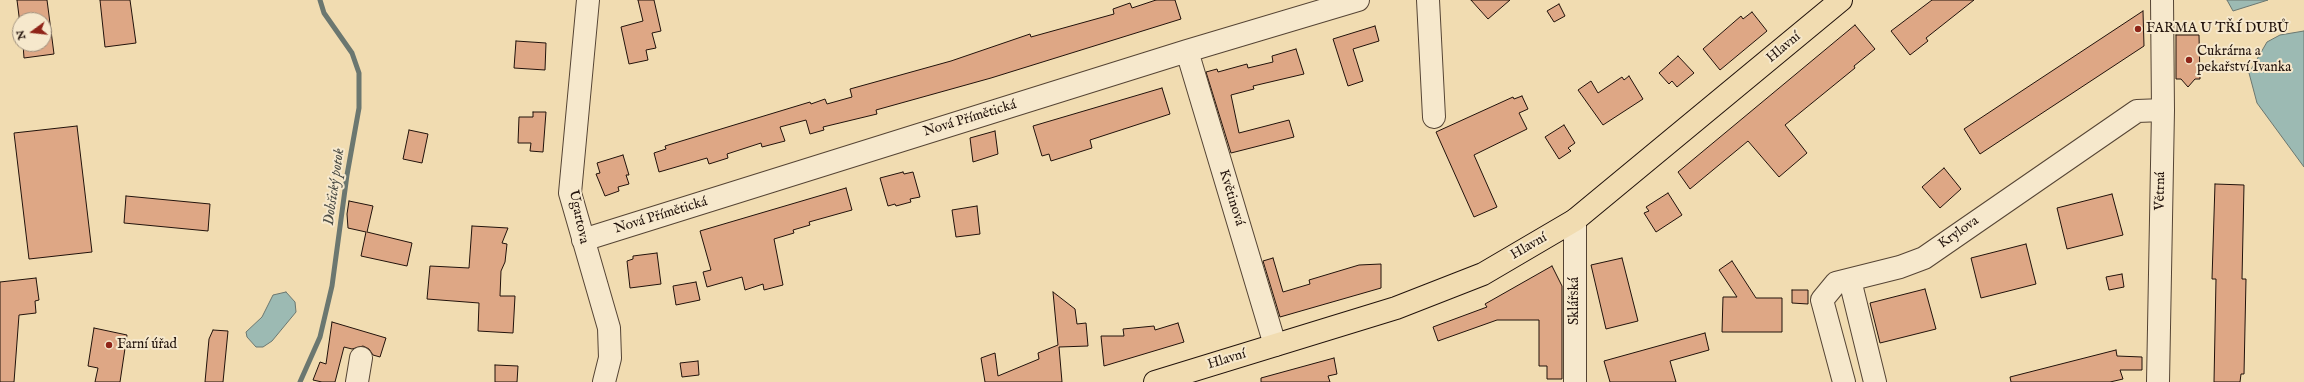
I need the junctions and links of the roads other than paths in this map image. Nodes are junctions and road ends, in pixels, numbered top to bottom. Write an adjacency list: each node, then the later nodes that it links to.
1 (588, 0): 10 (street, Ugartova)
2 (1358, 0): 6 (street, Nová Přímětická)
3 (1428, 0): 8 (street)
4 (1841, 0): 9 (main road, Hlavní)
5 (2162, 0): 7 (street, Větrná)
6 (1187, 51): 10 (street, Nová Přímětická); 12 (street, Květinová)
7 (2163, 110): 11 (street, Krylova); 20 (street, Větrná)
8 (1434, 117)
9 (1575, 220): 12 (main road, Hlavní); 17 (street, Sklářská)
10 (583, 240): 15 (street, Ugartova)
11 (1850, 280): 18 (street, Krylova); 19 (street)
12 (1275, 346): 16 (main road, Hlavní)
13 (361, 358): 14 (street)
14 (357, 382)
15 (604, 382)
16 (1155, 382)
17 (1576, 382)
18 (1844, 382)
19 (1875, 382)
20 (2158, 382)

